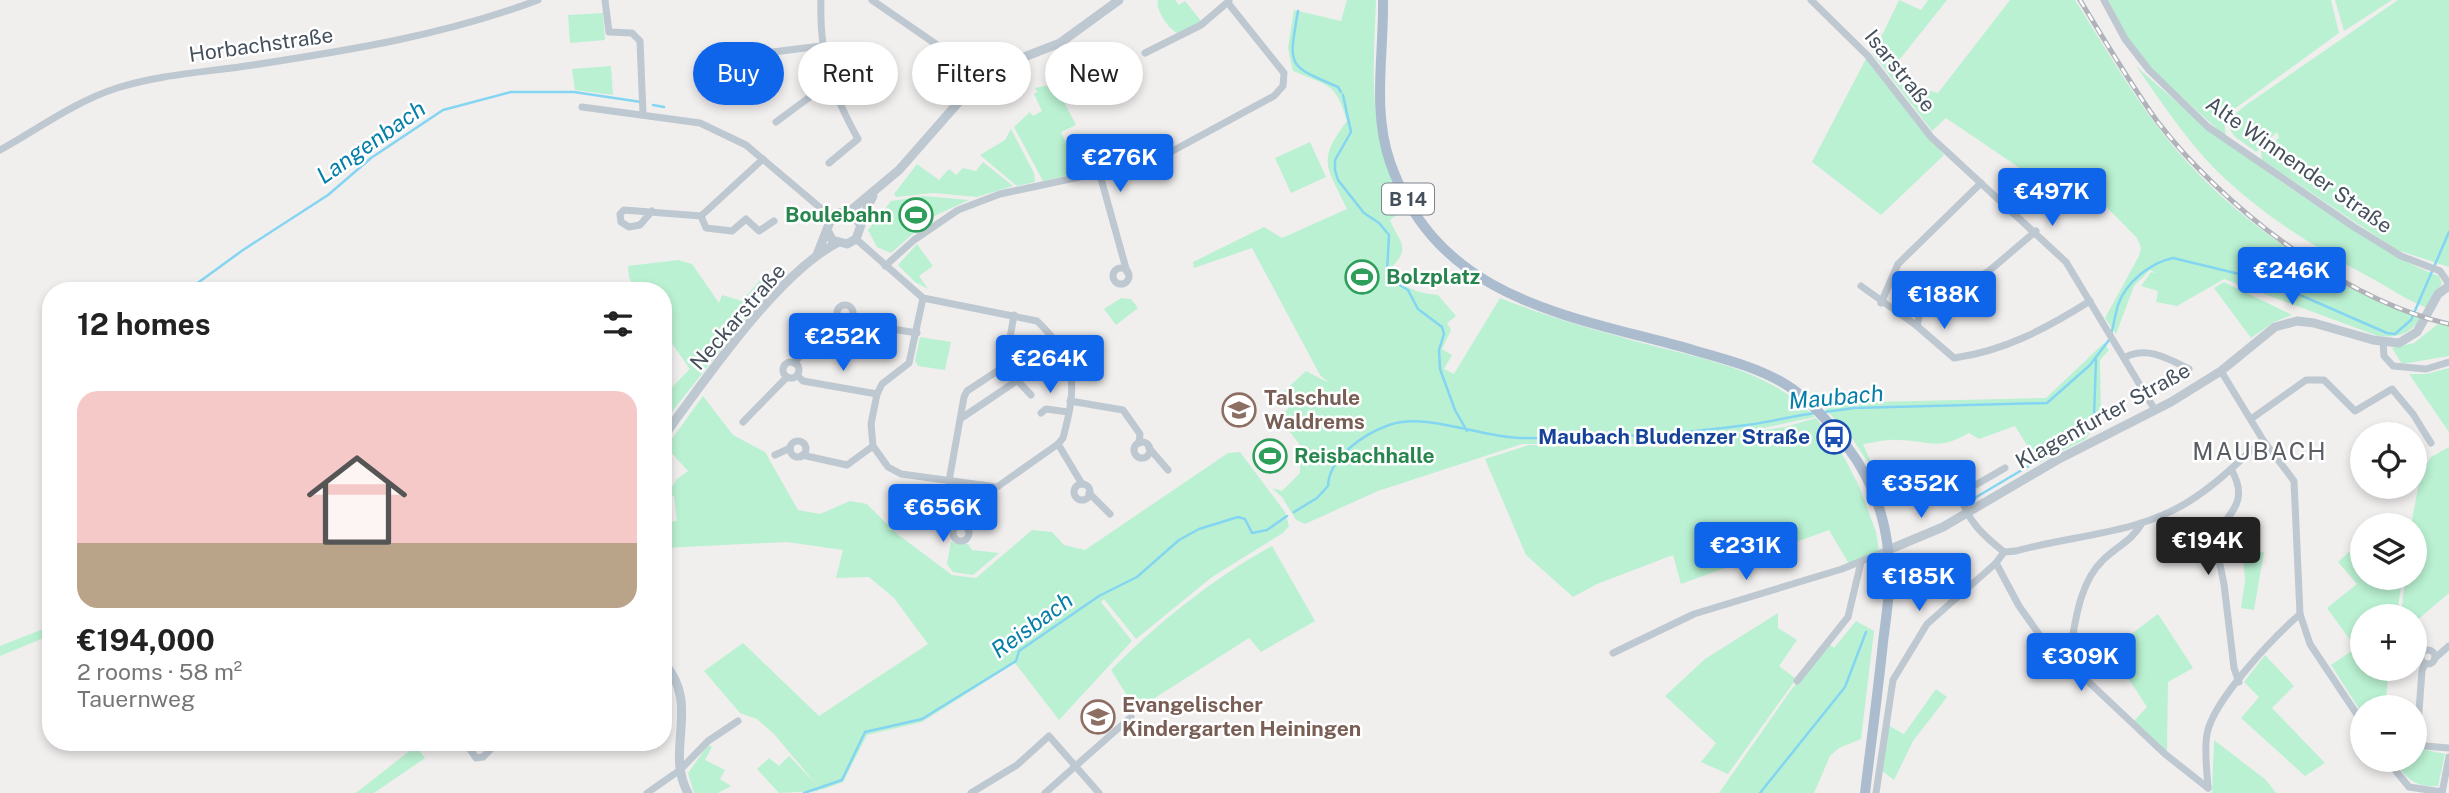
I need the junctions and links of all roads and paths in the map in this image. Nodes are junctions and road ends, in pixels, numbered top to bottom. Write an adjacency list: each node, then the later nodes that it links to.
1 (538, 0): 20 (street, Horbachstraße)
2 (606, 0): 18 (street)
3 (821, 0): 10 (street)
4 (872, 0): 11 (street)
5 (1119, 0): 13 (street)
6 (1383, 0): 91 (main road, B 14)
7 (1811, 0): 24 (street, Isarstraße)
8 (2104, 0): 39 (street, Alte Winnender Straße)
9 (1228, 2): 12 (street); 23 (street)
10 (821, 42)
11 (933, 42)
12 (1145, 53)
13 (1031, 54)
14 (799, 105): 19 (street)
15 (841, 105): 22 (street)
16 (959, 105): 25 (street)
17 (582, 107): 18 (street)
18 (643, 114): 21 (street)
19 (776, 122)
20 (0, 150)
21 (763, 159): 28 (street); 29 (street)
22 (829, 163)
23 (1100, 174): 37 (street); 38 (street)
24 (1981, 183): 33 (street, Isarstraße); 43 (street)
25 (874, 194): 27 (street); 31 (street)
26 (652, 211): 28 (street)
27 (850, 211): 29 (street); 31 (street)
28 (701, 216): 30 (street)
29 (830, 216): 32 (street)
30 (774, 221)
31 (860, 222): 34 (street)
32 (827, 230): 35 (street); 36 (street, Neckarstraße)
33 (2036, 231): 42 (street, Isarstraße); 46 (street)
34 (856, 239): 35 (street); 37 (street)
35 (837, 243): 36 (street, Neckarstraße)
36 (817, 256): 68 (street, Neckarstraße)
37 (886, 266): 41 (street)
38 (1127, 272)
39 (2449, 285): 48 (street)
40 (1861, 286): 43 (street)
41 (923, 298): 44 (street); 47 (street)
42 (2090, 301): 46 (street); 50 (street, Isarstraße)
43 (1881, 303): 46 (street)
44 (1014, 315): 53 (street); 61 (street)
45 (851, 319): 45 (street); 47 (street)
46 (1917, 326)
47 (917, 333): 59 (street)
48 (2383, 342): 51 (street); 55 (street, Klagenfurter Straße)
49 (805, 350): 52 (street)
50 (2126, 357): 54 (street); 62 (street, Isarstraße)
51 (2449, 362)
52 (794, 363): 56 (street); 57 (street)
53 (1004, 366): 58 (street); 65 (street)
54 (2189, 369)
55 (2221, 371): 62 (street, Klagenfurter Straße); 66 (street)
56 (797, 375): 57 (street); 59 (street)
57 (787, 377): 67 (street)
58 (1014, 377): 60 (street); 65 (street)
59 (877, 394): 73 (street)
60 (1031, 395)
61 (1070, 401): 63 (street); 70 (street)
62 (2155, 410): 88 (street, Klagenfurter Straße)
63 (1068, 412): 64 (street); 72 (street)
64 (1041, 413)
65 (963, 417): 81 (street)
66 (2251, 419): 69 (street); 71 (street)
67 (743, 422)
68 (672, 426)
69 (2263, 440): 79 (street); 95 (street)
70 (1139, 443): 75 (street); 75 (street)
71 (2431, 443)
72 (1058, 444): 82 (street); 83 (street)
73 (873, 446): 76 (street); 81 (street)
74 (790, 448): 76 (street); 76 (street); 77 (street)
75 (1149, 448): 80 (street)
76 (802, 455)
77 (775, 456)
78 (2006, 468): 86 (street)
79 (2231, 469): 89 (street); 105 (street)
80 (1168, 470)
81 (949, 481): 83 (street)
82 (1082, 484): 85 (street); 85 (street)
83 (972, 485): 90 (street)
84 (1918, 488): 86 (street)
85 (1089, 493): 87 (street)
86 (1961, 497): 88 (street)
87 (1110, 514)
88 (1966, 515): 91 (street, Klagenfurter Straße); 92 (street)
89 (2142, 523): 92 (street); 100 (street)
90 (964, 526)
91 (1888, 550): 93 (street); 121 (main road, B 14)
92 (2004, 552): 94 (street)
93 (1861, 562): 98 (street); 103 (street)
94 (1996, 563): 100 (street); 122 (street)
95 (2300, 614): 105 (street); 106 (street)
96 (2449, 646): 99 (street)
97 (2427, 650): 99 (street)
98 (1613, 653)
99 (2435, 658): 101 (street)
100 (2068, 662): 105 (street)
101 (2427, 663)
102 (672, 675): 114 (street)
103 (1797, 681)
104 (2421, 681): 109 (street)
105 (2239, 682)
106 (2350, 704)
107 (1132, 717): 113 (street)
108 (738, 721): 114 (street)
109 (2449, 748)
110 (471, 751): 111 (street)
111 (490, 751)
112 (2449, 757): 123 (street)
113 (1074, 765): 118 (street); 119 (street); 120 (street)
114 (680, 769): 116 (street); 117 (street)
115 (2397, 772): 123 (street)
116 (648, 793)
117 (688, 793)
118 (971, 793)
119 (1045, 793)
120 (1099, 793)
121 (1865, 793)
122 (1876, 793)
123 (2442, 793)

